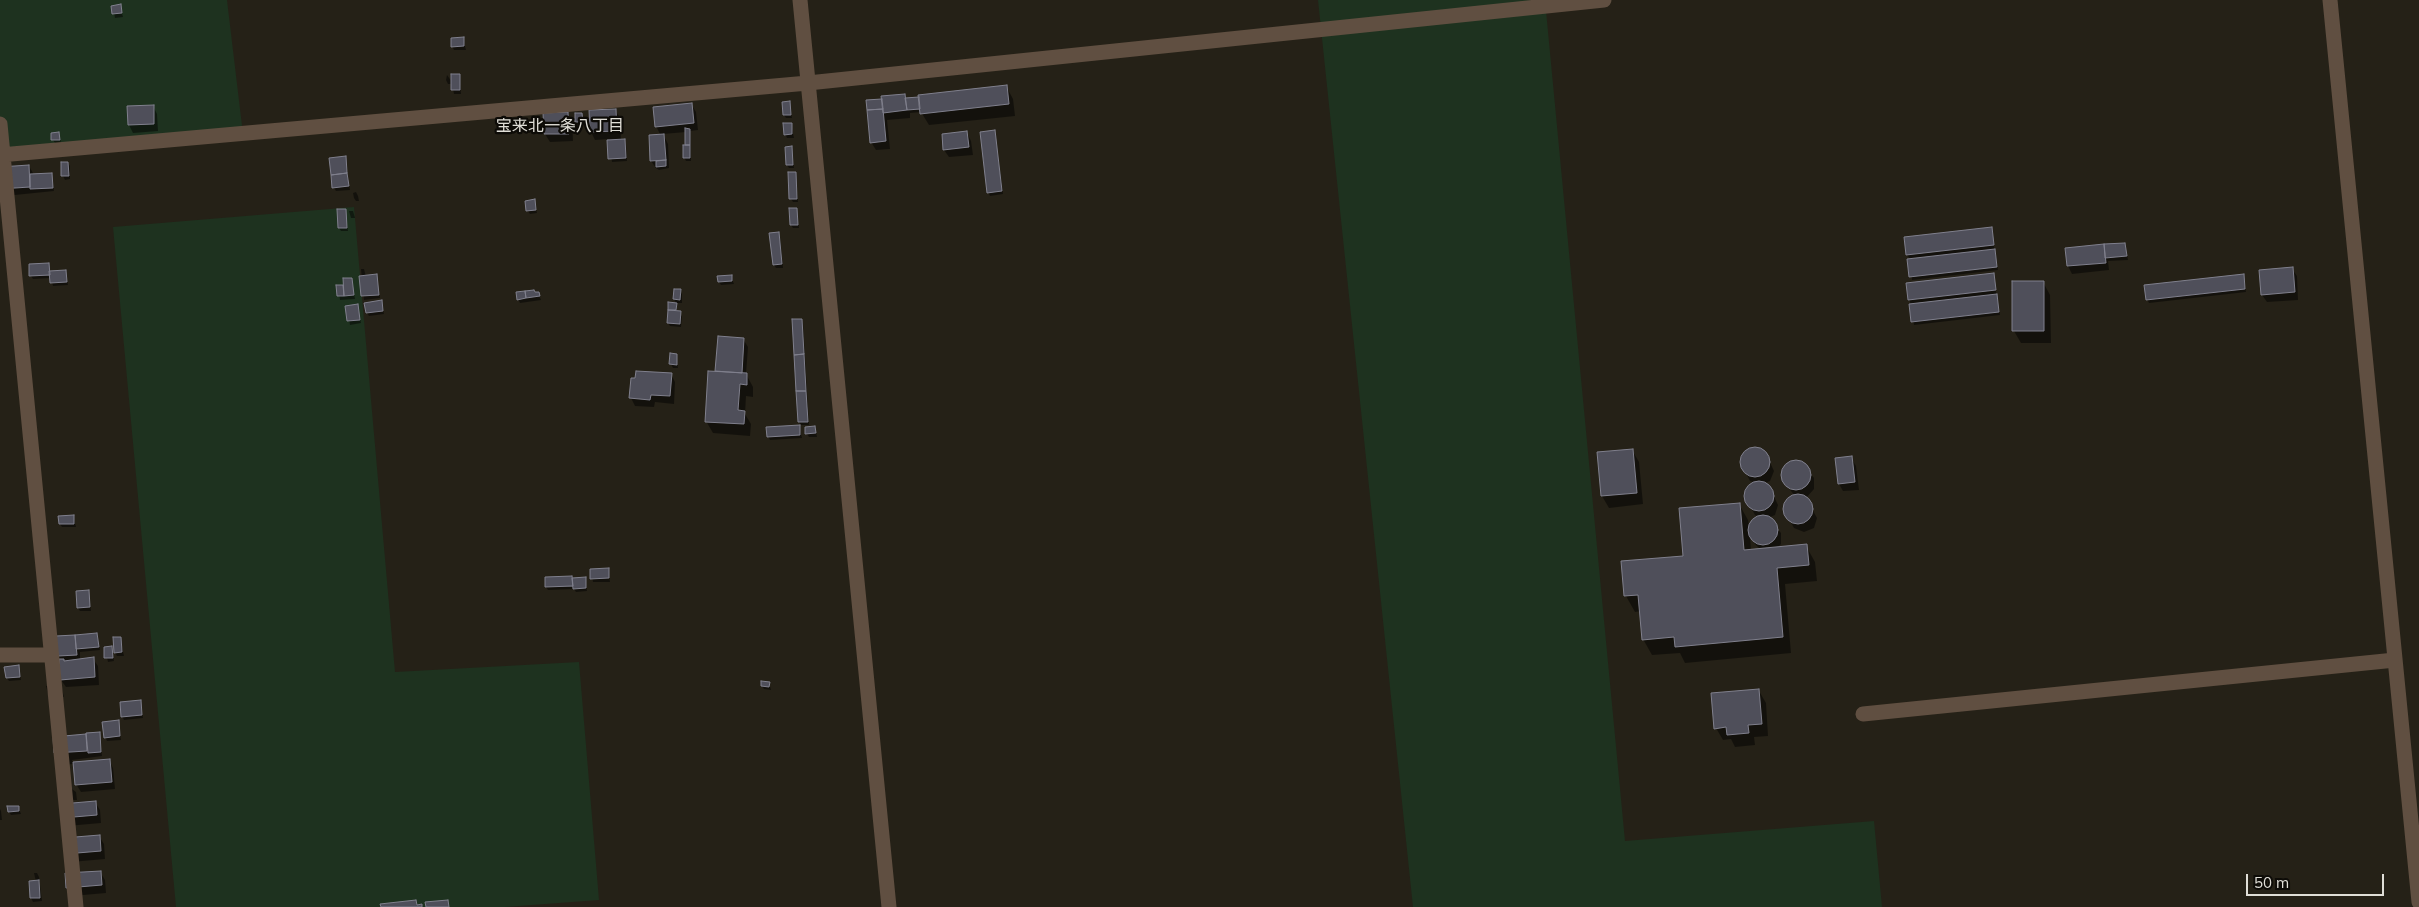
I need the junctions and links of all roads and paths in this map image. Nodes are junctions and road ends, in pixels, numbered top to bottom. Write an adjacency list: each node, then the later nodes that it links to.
1 (800, 0): 4 (street)
2 (1604, 0): 4 (street)
3 (2330, 0): 9 (street)
4 (808, 83): 6 (street); 13 (street)
5 (0, 124): 6 (street)
6 (2, 155): 8 (street)
7 (0, 655): 8 (street)
8 (50, 655): 12 (street)
9 (2395, 660): 10 (street); 11 (street)
10 (1863, 714)
11 (2419, 902)
12 (76, 907)
13 (890, 907)

